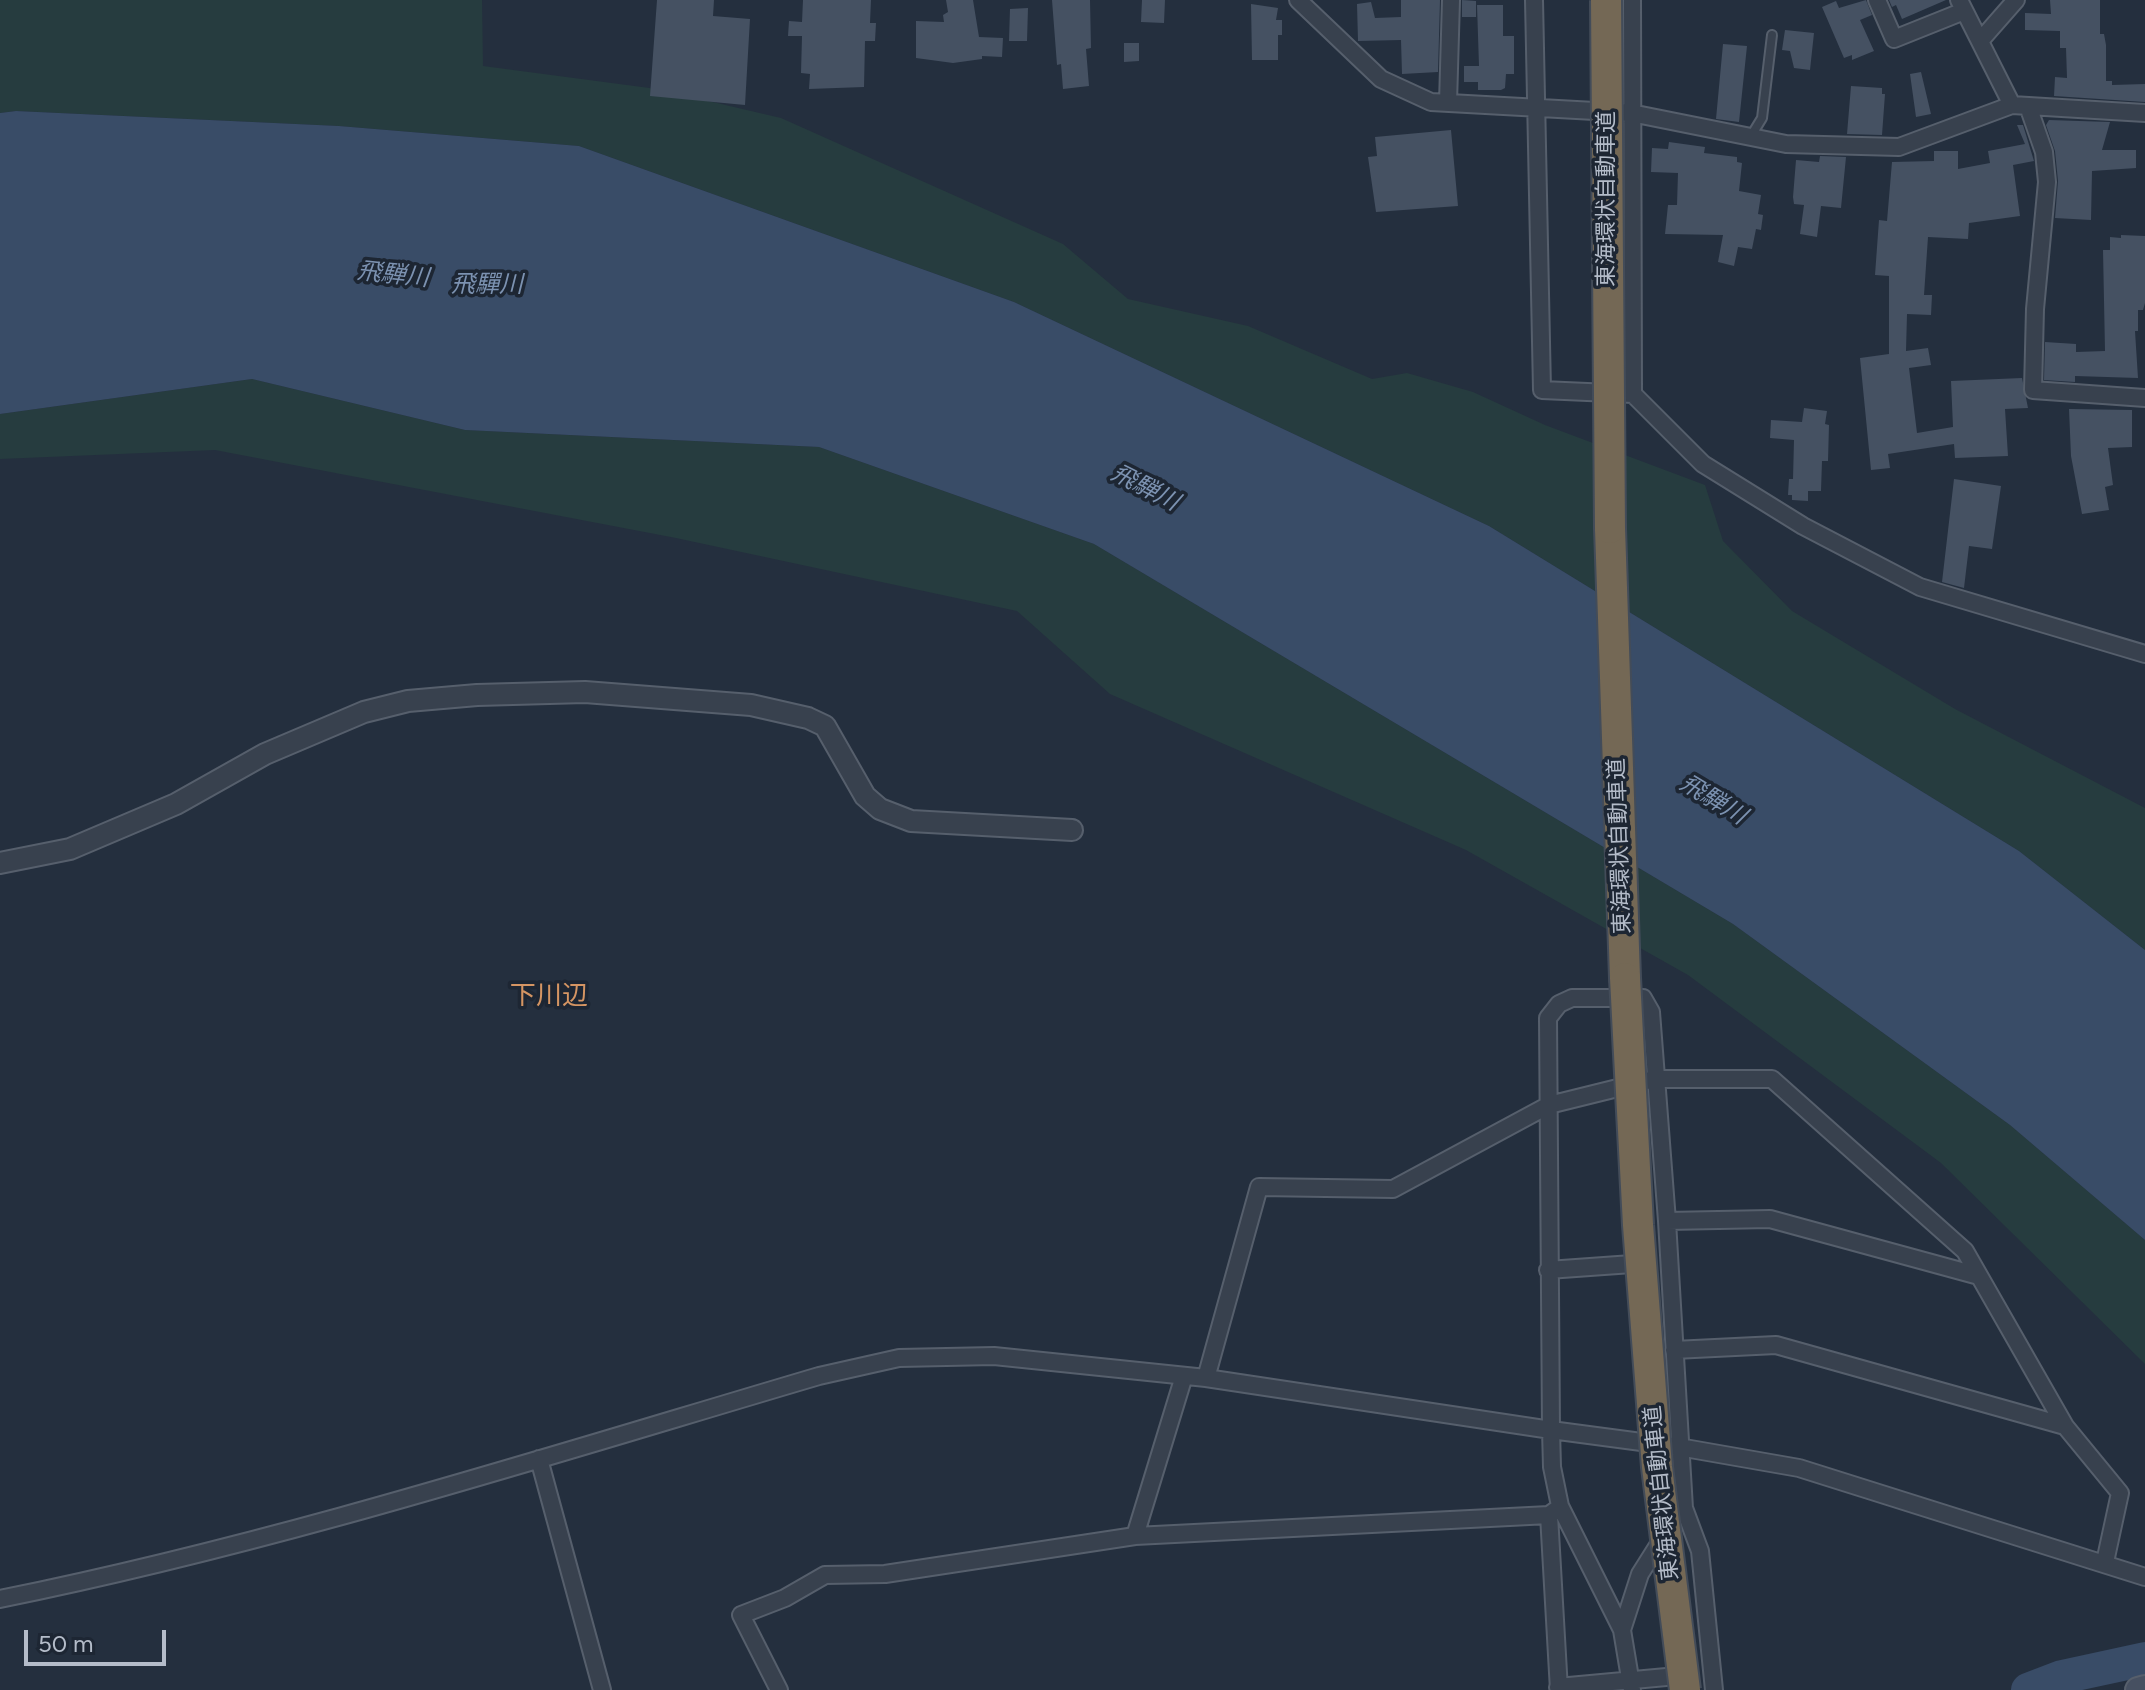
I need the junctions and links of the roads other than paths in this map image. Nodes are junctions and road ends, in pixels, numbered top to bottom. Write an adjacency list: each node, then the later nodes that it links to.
1 (1298, 0): 11 (street)
2 (1451, 0): 11 (street)
3 (1534, 0): 13 (street)
4 (1606, 0): 48 (highway, 東海環状自動車道, bridge)
5 (1632, 0): 14 (street)
6 (1877, 0): 8 (street)
7 (2016, 0): 10 (street)
8 (1962, 6): 10 (street)
9 (1772, 35): 16 (lane)
10 (1980, 41): 12 (street)
11 (1448, 103): 13 (street)
12 (2020, 105): 15 (street); 16 (street); 18 (street)
13 (1535, 107): 14 (street); 17 (street)
14 (1631, 113): 16 (street); 17 (street)
15 (2145, 113)
16 (1751, 137)
17 (1633, 394): 19 (street)
18 (2145, 398)
19 (2145, 654)
20 (1072, 830): 21 (street)
21 (0, 863)
22 (1654, 1079): 23 (street); 23 (street); 24 (street); 27 (street)
23 (1549, 1105): 26 (street); 30 (street)
24 (1667, 1221): 25 (street); 27 (street)
25 (1669, 1262): 26 (street); 28 (street)
26 (1548, 1270): 32 (street)
27 (1979, 1276): 31 (street)
28 (1674, 1350): 31 (street); 33 (street)
29 (1184, 1376): 30 (street); 34 (street); 37 (street)
30 (1206, 1378): 32 (street)
31 (2065, 1426): 38 (street)
32 (1551, 1430): 33 (street); 36 (street)
33 (1679, 1447): 35 (street); 38 (street)
34 (539, 1459): 40 (street); 46 (street)
35 (1684, 1508): 41 (street); 42 (street)
36 (1555, 1510): 37 (street); 41 (street); 45 (street)
37 (1135, 1536): 47 (street)
38 (2105, 1562): 39 (street)
39 (2145, 1577)
40 (0, 1599)
41 (1622, 1630): 43 (street)
42 (1713, 1672): 43 (street); 49 (street)
43 (1632, 1686): 45 (street)
44 (2145, 1688): 50 (main road)
45 (1558, 1689)
46 (602, 1690)
47 (779, 1690)
48 (1685, 1690)
49 (1714, 1690)
50 (2138, 1690)

